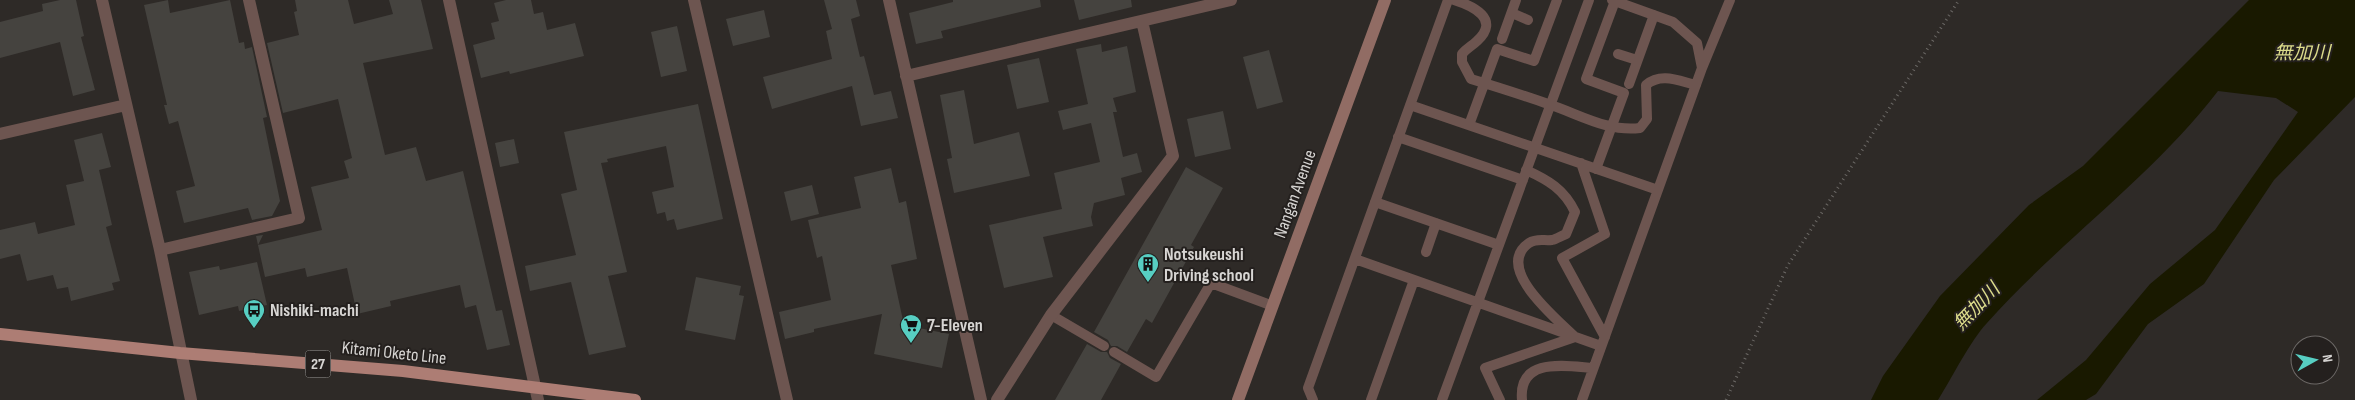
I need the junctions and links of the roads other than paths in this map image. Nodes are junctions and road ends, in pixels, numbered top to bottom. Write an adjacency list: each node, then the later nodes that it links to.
1 (102, 0): 30 (street)
2 (249, 0): 43 (street)
3 (449, 0): 55 (street)
4 (694, 0): 59 (street)
5 (889, 0): 24 (street)
6 (1231, 0): 19 (street)
7 (1385, 0): 48 (main road, Nangan Avenue)
8 (1448, 0): 29 (lane)
9 (1454, 0): 25 (lane)
10 (1516, 0): 16 (lane)
11 (1557, 0): 25 (lane)
12 (1589, 0): 28 (lane)
13 (1614, 0): 15 (lane); 32 (lane)
14 (1730, 0): 23 (lane)
15 (1639, 5): 17 (lane)
16 (1512, 13): 18 (lane); 20 (lane)
17 (1654, 15): 22 (lane); 23 (lane)
18 (1528, 20)
19 (1142, 21): 24 (street); 49 (street)
20 (1502, 39)
21 (1618, 54): 22 (lane)
22 (1638, 60): 26 (lane)
23 (1702, 68): 27 (lane)
24 (906, 76): 60 (street)
25 (1484, 83): 28 (lane); 31 (lane)
26 (1629, 84)
27 (1696, 85): 32 (lane); 39 (lane)
28 (1550, 104): 32 (lane); 35 (lane)
29 (1410, 105): 31 (lane); 34 (lane)
30 (126, 106): 33 (street); 43 (street)
31 (1469, 125): 35 (lane)
32 (1612, 127): 37 (lane)
33 (0, 134)
34 (1398, 137): 38 (lane); 40 (lane)
35 (1535, 148): 36 (lane); 38 (lane)
36 (1581, 164): 37 (lane); 52 (lane)
37 (1596, 169): 39 (lane)
38 (1524, 175): 42 (lane); 51 (lane)
39 (1658, 190): 52 (lane)
40 (1375, 202): 41 (lane); 45 (lane)
41 (1436, 223): 42 (lane); 44 (lane)
42 (1499, 245): 47 (lane)
43 (160, 250): 53 (street)
44 (1426, 252)
45 (1355, 259): 46 (lane); 63 (lane)
46 (1414, 280): 47 (lane); 64 (lane)
47 (1478, 303): 51 (lane); 65 (lane)
48 (1273, 306): 49 (lane); 62 (main road, Nangan Avenue)
49 (1051, 315): 61 (street)
50 (0, 334): 53 (main road, Kitami Oketo Line / 27)
51 (1575, 337): 52 (lane); 66 (lane)
52 (1603, 342): 54 (lane)
53 (180, 353): 55 (main road, Kitami Oketo Line / 27); 56 (street)
54 (1593, 368): 67 (lane); 68 (lane)
55 (536, 387): 57 (street); 58 (main road, Kitami Oketo Line / 27)
56 (191, 400)
57 (538, 400)
58 (635, 400)
59 (787, 400)
60 (981, 400)
61 (997, 400)
62 (1238, 400)
63 (1313, 400)
64 (1371, 400)
65 (1442, 400)
66 (1500, 400)
67 (1522, 400)
68 (1582, 400)

